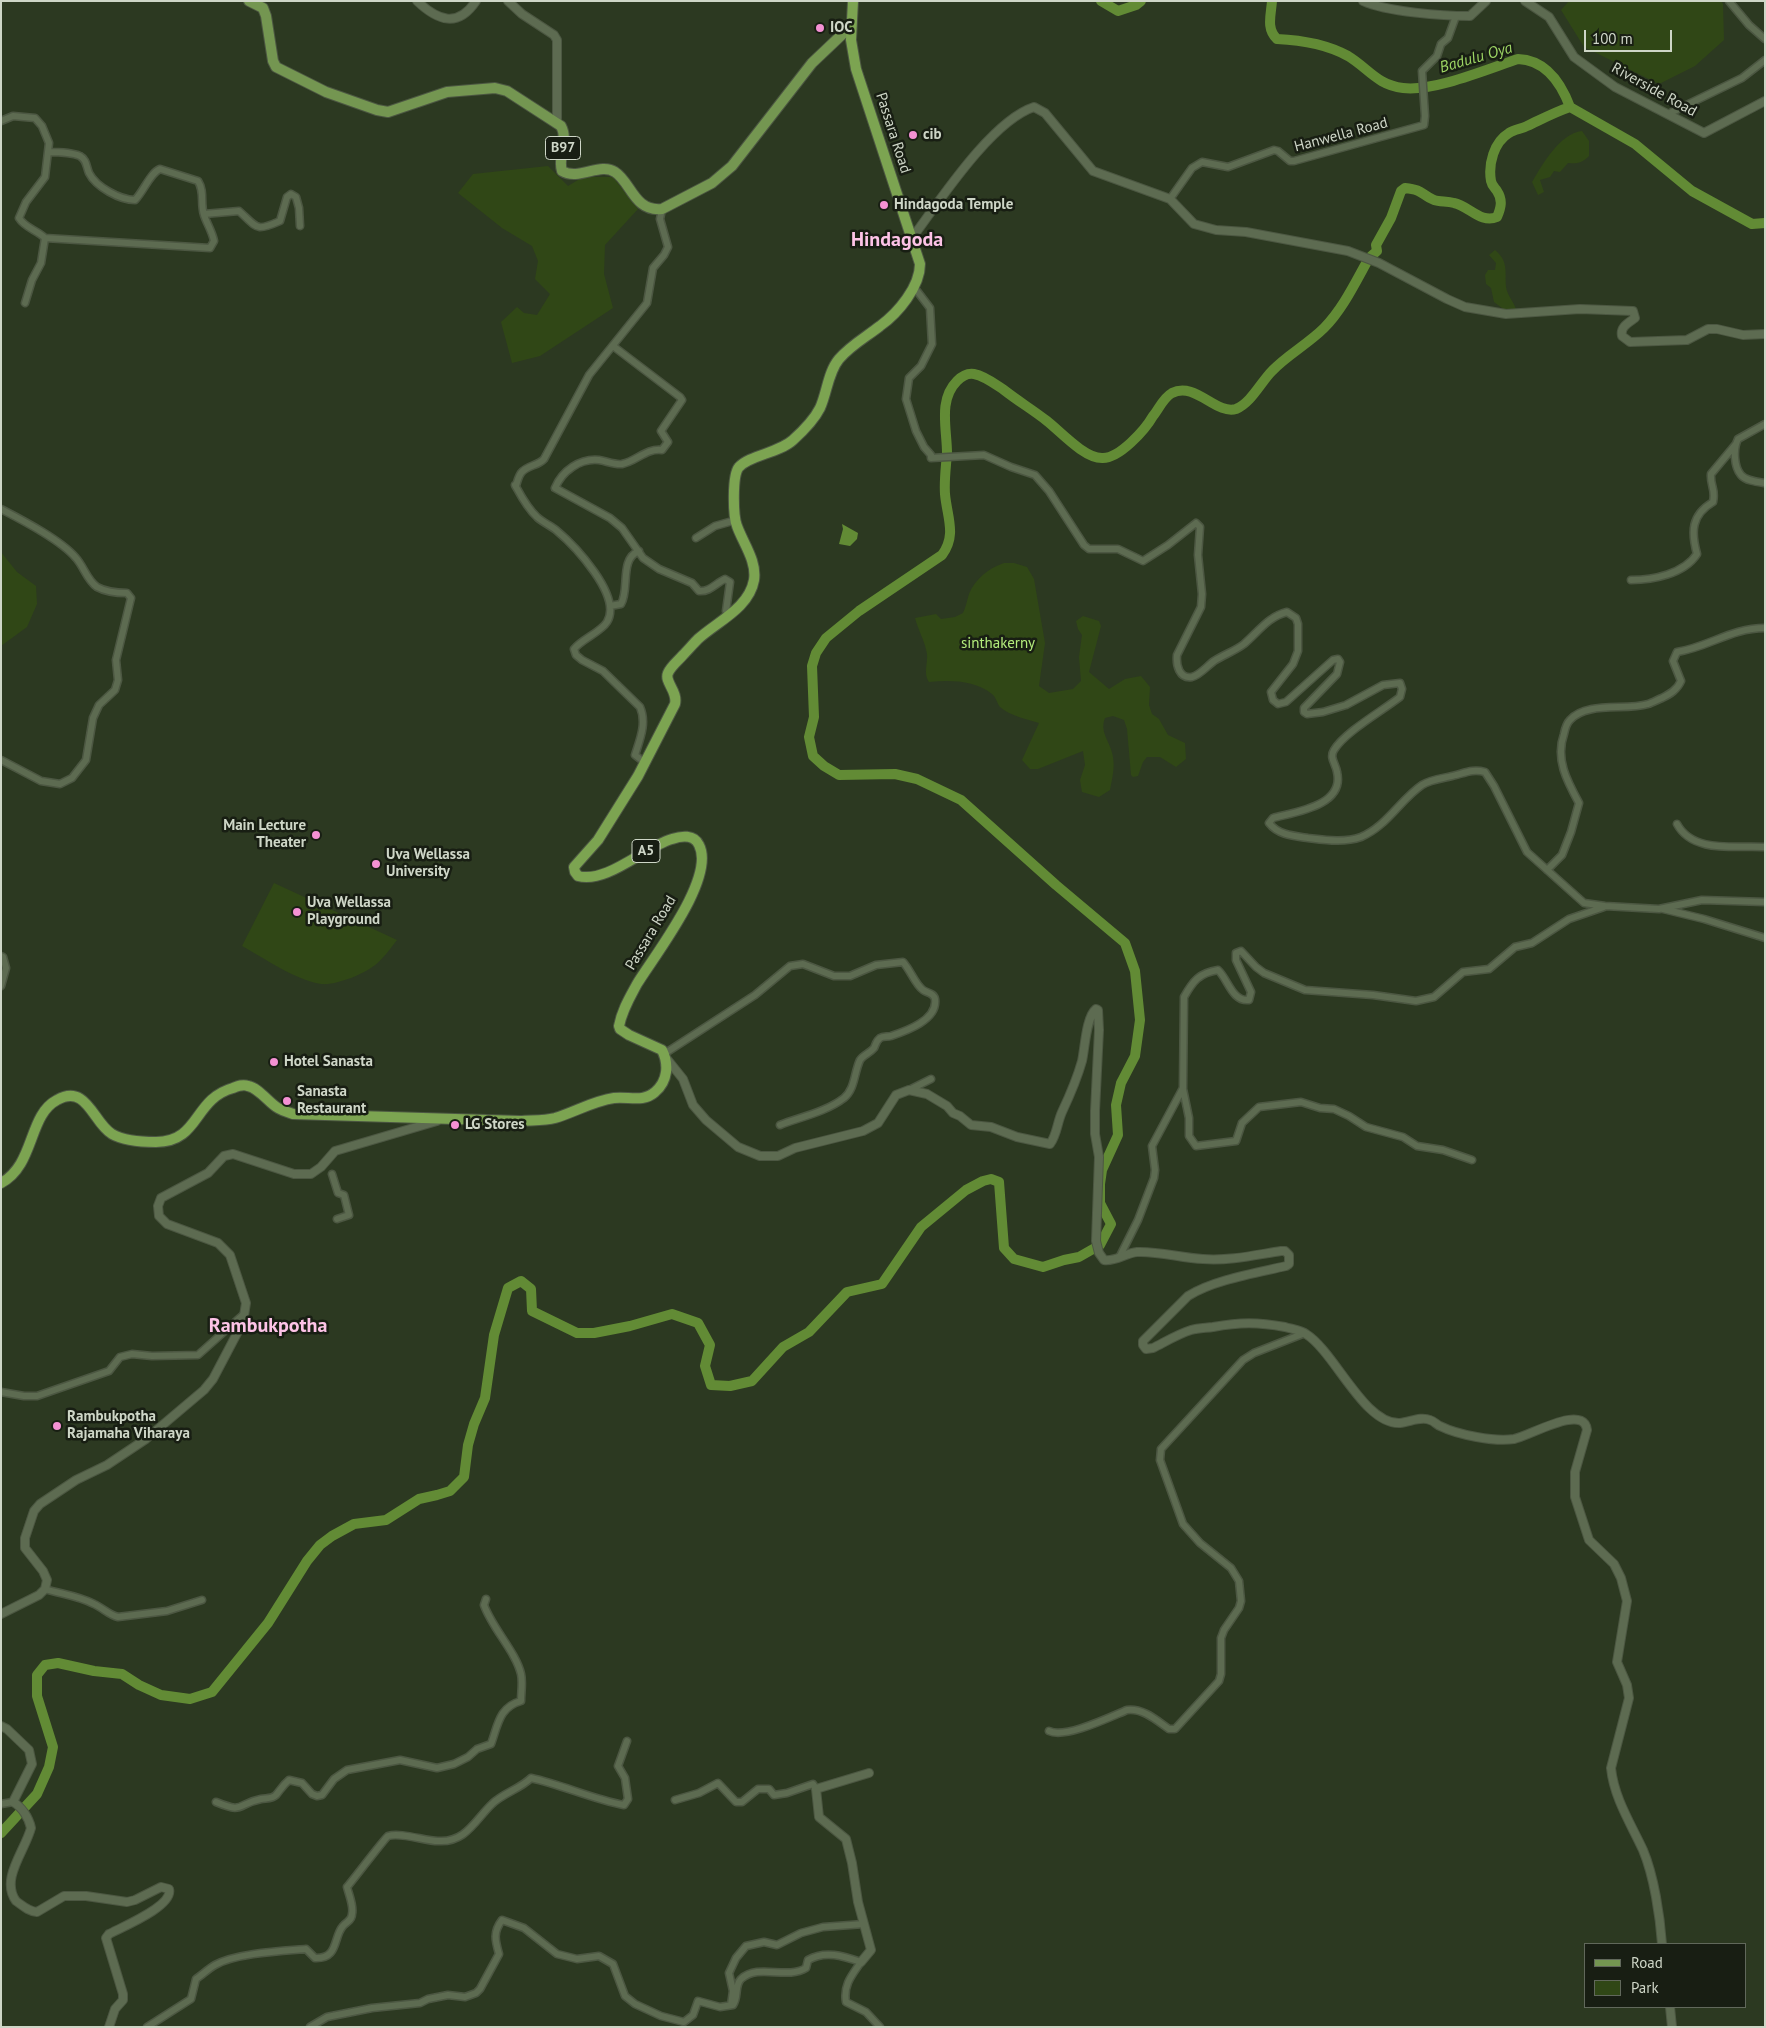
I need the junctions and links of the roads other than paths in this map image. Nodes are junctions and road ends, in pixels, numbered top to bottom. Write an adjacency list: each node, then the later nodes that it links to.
1 (249, 1): 17 (main road, B97)
2 (417, 1): 3 (street)
3 (476, 1)
4 (508, 1): 17 (street)
5 (853, 1): 11 (highway, Passara Road / A5)
6 (1363, 1): 10 (street)
7 (1486, 1): 10 (street)
8 (1525, 1): 15 (street, Riverside Road)
9 (1729, 1): 12 (street)
10 (1456, 16): 19 (street, Hanwella Road)
11 (851, 26): 20 (main road); 24 (highway, Passara Road / A5)
12 (1765, 39)
13 (1765, 60): 15 (street)
14 (1765, 101): 15 (street, Riverside Road)
15 (1668, 114)
16 (1, 121): 18 (street)
17 (557, 123): 20 (main road, B97)
18 (48, 152): 21 (street); 23 (street)
19 (1170, 199): 24 (street); 27 (street)
20 (662, 209): 28 (street)
21 (204, 214): 22 (street); 23 (street)
22 (300, 226)
23 (45, 238): 26 (street)
24 (912, 238): 25 (highway, Passara Road / A5)
25 (914, 287): 33 (highway, Passara Road / A5); 44 (street)
26 (25, 303)
27 (1765, 334)
28 (613, 346): 35 (street); 37 (street)
29 (1765, 424): 30 (street)
30 (1736, 444): 31 (street); 36 (street)
31 (1765, 483)
32 (1, 509): 40 (street)
33 (736, 520): 34 (street); 38 (highway, Passara Road / A5)
34 (696, 538)
35 (639, 551): 37 (street); 38 (street)
36 (1631, 580)
37 (610, 606): 41 (street)
38 (729, 615): 41 (highway, Passara Road / A5)
39 (1765, 628): 44 (street)
40 (1, 760)
41 (644, 762): 51 (highway, Passara Road / A5)
42 (1677, 824): 43 (street)
43 (1765, 846)
44 (1547, 870): 46 (street)
45 (1765, 902): 47 (street)
46 (1605, 906): 47 (street); 53 (street)
47 (1660, 909): 48 (street)
48 (1765, 938)
49 (1, 956): 50 (street)
50 (1, 986)
51 (666, 1056): 54 (street); 55 (highway); 56 (street)
52 (930, 1079): 54 (street)
53 (1183, 1088): 57 (street); 61 (street)
54 (909, 1090): 61 (street)
55 (447, 1118): 59 (highway); 62 (street)
56 (780, 1125)
57 (1472, 1160)
58 (332, 1174): 60 (street)
59 (1, 1183)
60 (337, 1219)
61 (1120, 1256): 63 (street)
62 (245, 1313): 64 (street); 65 (street)
63 (1305, 1332): 70 (street); 79 (street)
64 (1, 1392)
65 (45, 1589): 67 (street); 68 (street)
66 (486, 1599): 75 (street)
67 (202, 1600)
68 (1, 1614)
69 (1, 1726): 76 (street)
70 (1049, 1730)
71 (627, 1742): 84 (street)
72 (869, 1773): 73 (street)
73 (816, 1789): 74 (street); 78 (street)
74 (675, 1800)
75 (216, 1802)
76 (16, 1803): 77 (street); 83 (street)
77 (1, 1804)
78 (864, 1924): 80 (street); 81 (street)
79 (1662, 1943)
80 (861, 1962): 81 (street); 86 (street)
81 (731, 2005): 85 (street)
82 (1670, 2008): 87 (street)
83 (110, 2027)
84 (147, 2027)
85 (310, 2027)
86 (880, 2027)
87 (1672, 2027)

